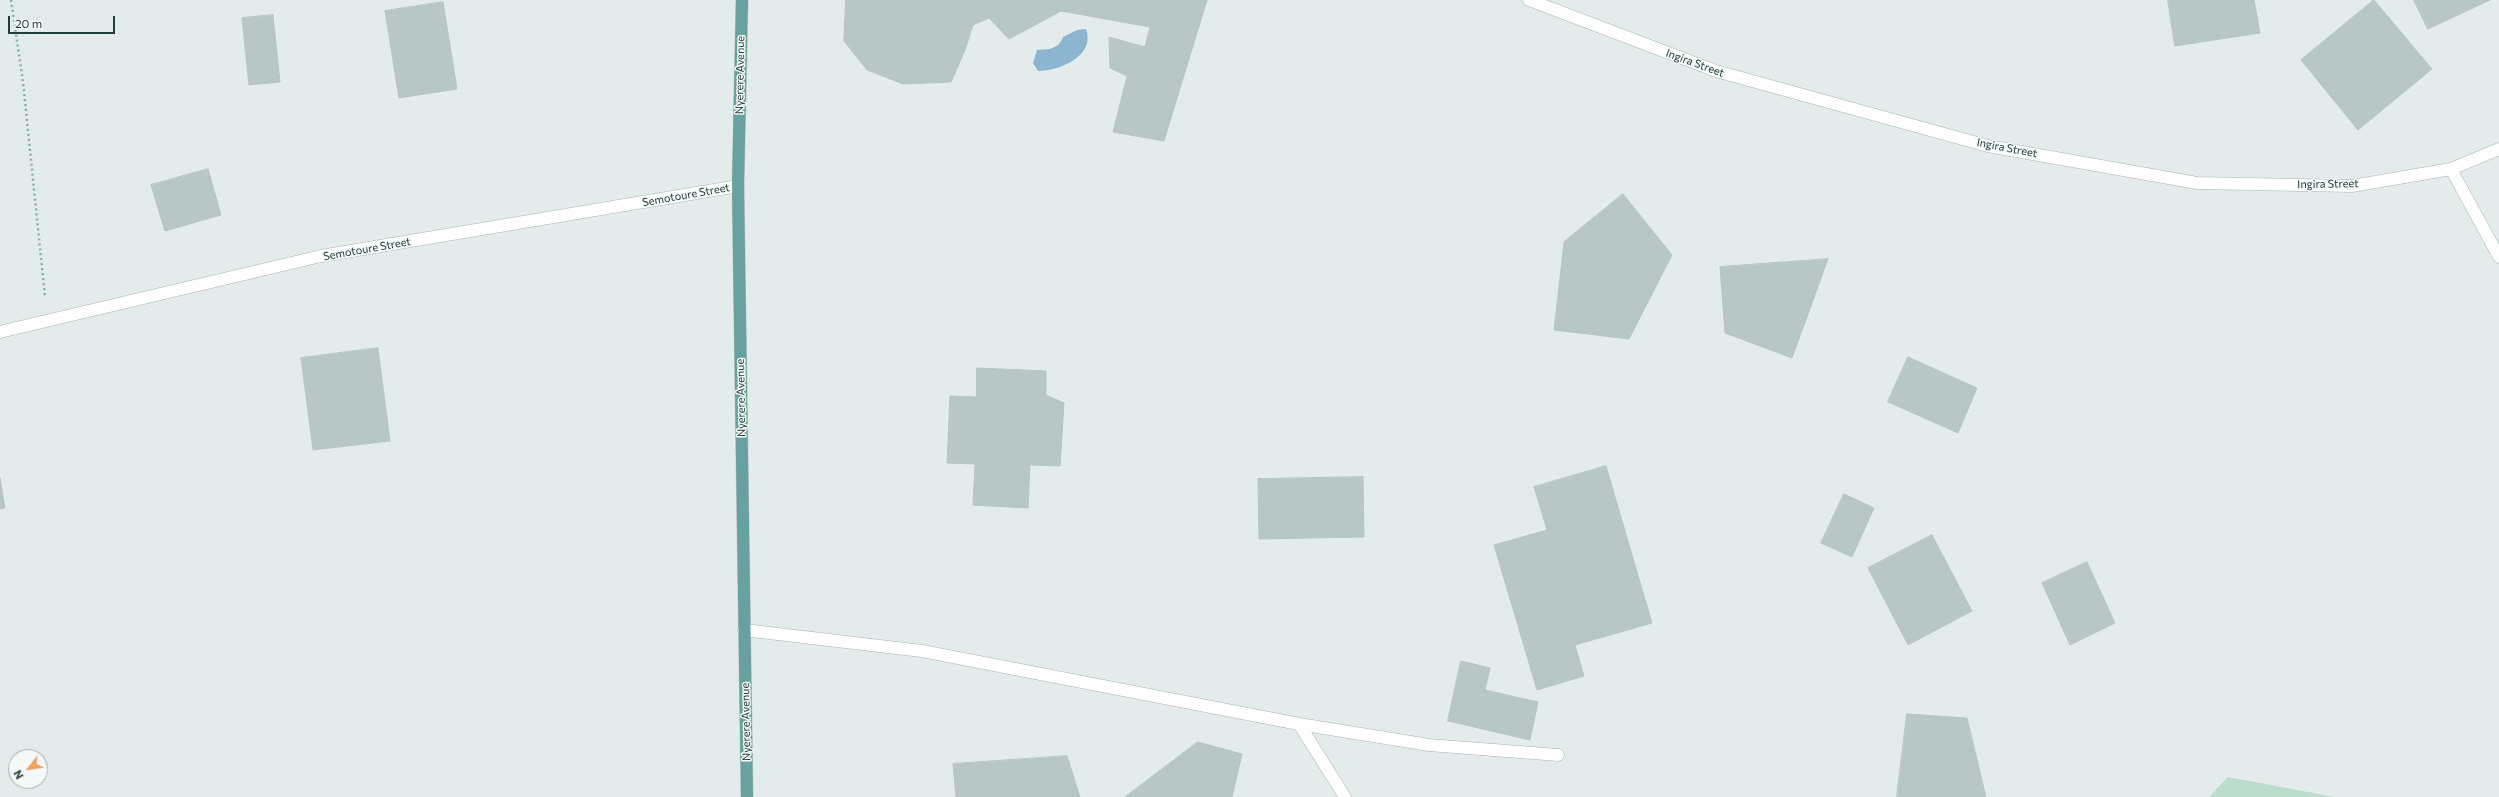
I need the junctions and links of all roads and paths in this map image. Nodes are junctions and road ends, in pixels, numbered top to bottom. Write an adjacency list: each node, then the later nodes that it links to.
1 (11, 0): 8 (path)
2 (742, 0): 6 (main road, Nyerere Avenue)
3 (1529, 0): 5 (street, Ingira Street)
4 (2499, 149): 5 (street, Ingira Street)
5 (2451, 169): 7 (street)
6 (738, 186): 8 (street, Semotoure Street); 10 (main road, Nyerere Avenue)
7 (2499, 256)
8 (48, 319): 9 (street, Semotoure Street)
9 (0, 332)
10 (744, 630): 11 (street); 13 (main road, Nyerere Avenue)
11 (1299, 724): 12 (street); 14 (street)
12 (1558, 755)
13 (747, 797)
14 (1345, 797)

